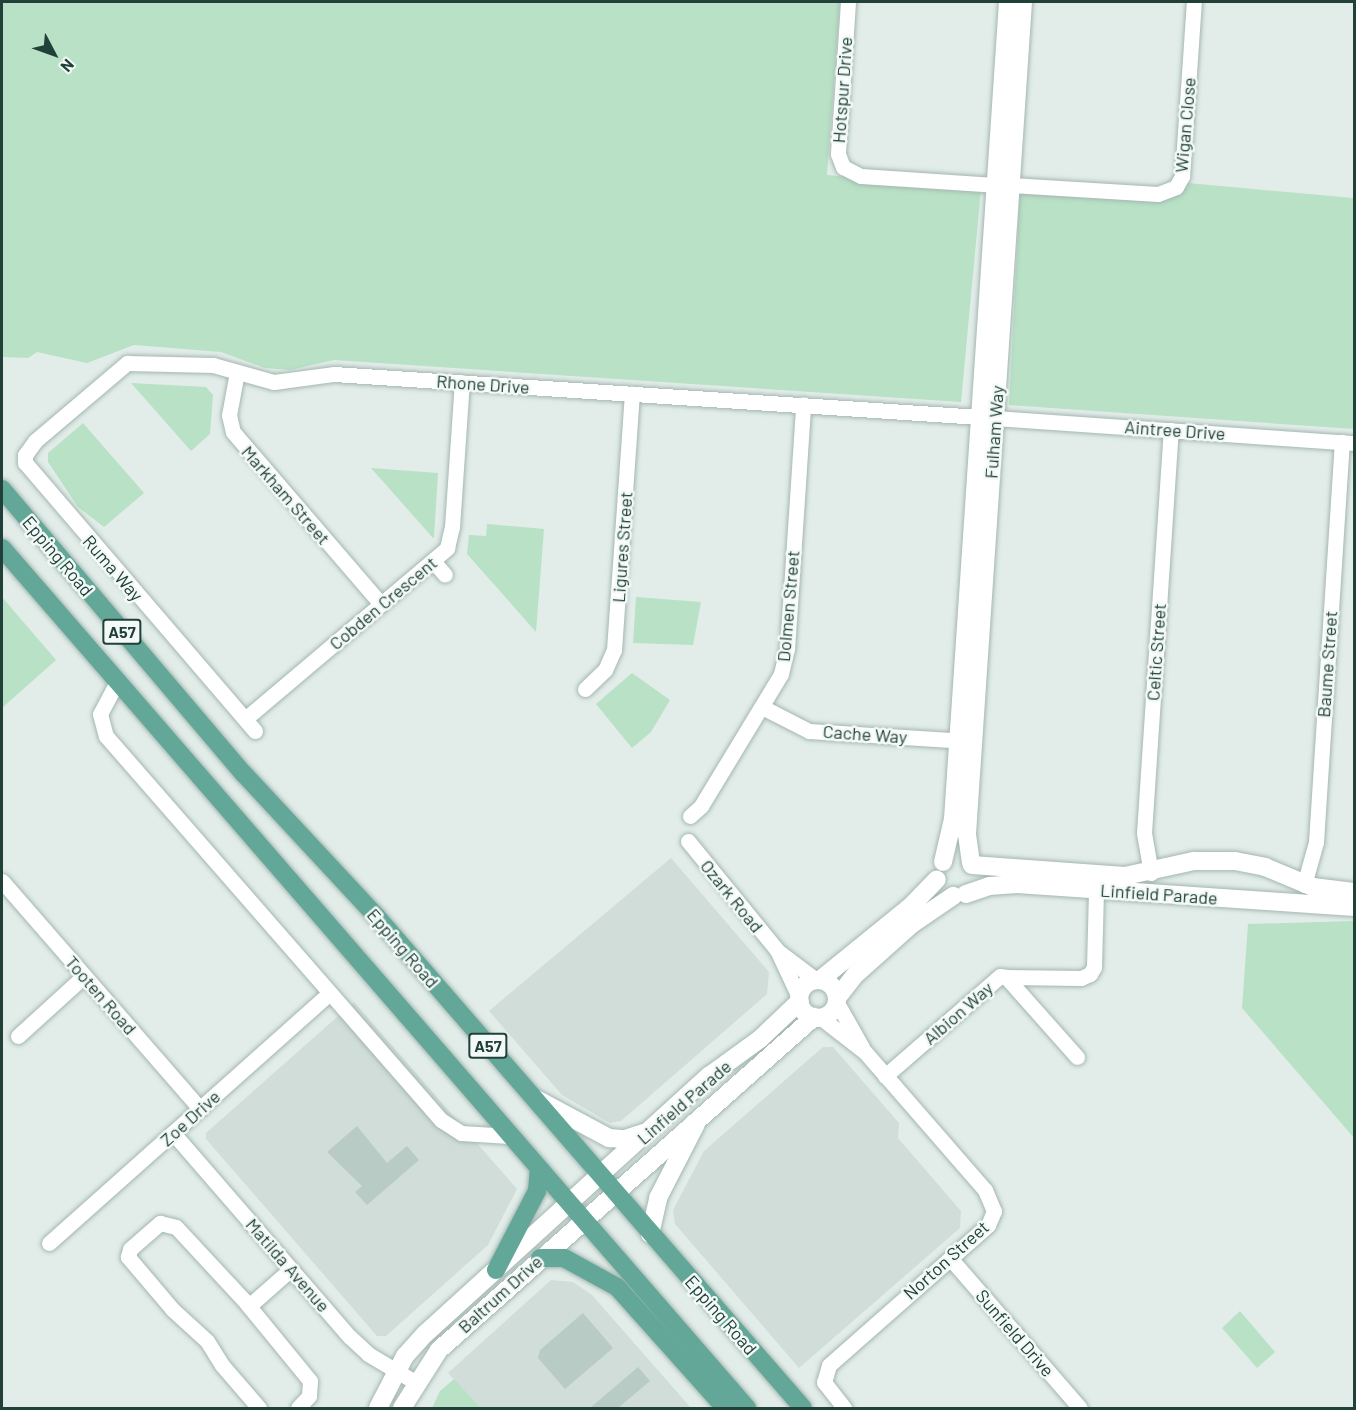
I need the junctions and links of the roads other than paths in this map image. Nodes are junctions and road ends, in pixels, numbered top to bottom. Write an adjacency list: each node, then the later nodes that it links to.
1 (848, 2): 5 (street, Hotspur Drive)
2 (1008, 2): 5 (street, Fulham Way)
3 (1023, 2): 5 (street, Fulham Way)
4 (1194, 2): 5 (street, Wigan Close)
5 (1003, 185): 10 (street, Fulham Way)
6 (237, 372): 7 (street, Rhone Drive); 13 (street, Rhone Drive); 18 (street, Markham Street)
7 (462, 382): 8 (street, Rhone Drive); 16 (street, Cobden Crescent)
8 (632, 394): 9 (street, Rhone Drive); 20 (street, Ligures Street)
9 (803, 405): 10 (street, Rhone Drive); 21 (street, Dolmen Street)
10 (988, 418): 11 (street, Aintree Drive); 24 (street, Fulham Way)
11 (1171, 430): 12 (street, Aintree Drive); 29 (street, Celtic Street)
12 (1348, 442): 31 (street, Baume Street)
13 (25, 455): 22 (street, Ruma Way)
14 (2, 489): 48 (main road, Epping Road / A57)
15 (2, 548): 19 (main road, Epping Road)
16 (433, 561): 17 (street); 18 (street, Cobden Crescent)
17 (445, 575)
18 (381, 604): 22 (street, Cobden Crescent)
19 (117, 682): 40 (street); 53 (main road, Epping Road)
20 (585, 689)
21 (762, 707): 24 (street, Cache Way); 25 (street, Dolmen Street)
22 (245, 719): 23 (street, Ruma Way)
23 (255, 731)
24 (966, 741): 27 (street, Fulham Way); 28 (street, Fulham Way)
25 (690, 816)
26 (688, 841): 36 (street, Ozark Road)
27 (972, 864): 28 (street); 29 (street, Linfield Parade); 34 (street)
28 (940, 871): 34 (street); 39 (street)
29 (1151, 873): 31 (street, Linfield Parade)
30 (2, 881): 37 (street, Tooten Road)
31 (1304, 885): 33 (street, Linfield Parade)
32 (1096, 889): 34 (street, Linfield Parade); 35 (street, Linfield Parade); 38 (street)
33 (1354, 892)
34 (959, 895): 42 (street, Linfield Parade)
35 (1354, 907)
36 (777, 950): 39 (street); 41 (street)
37 (84, 976): 44 (street); 49 (street, Tooten Road)
38 (1006, 977): 46 (street, Albion Way); 47 (street, Albion Way)
39 (818, 980): 41 (street); 42 (street)
40 (330, 993): 49 (street, Zoe Drive); 53 (street)
41 (799, 999): 43 (street); 51 (street, Linfield Parade)
42 (837, 1001): 43 (street); 45 (street, Norton Street)
43 (817, 1017): 45 (street, Norton Street); 50 (street, Linfield Parade)
44 (18, 1036)
45 (865, 1053): 47 (street, Norton Street)
46 (1077, 1057)
47 (885, 1076): 62 (street, Norton Street)
48 (531, 1096): 51 (street); 55 (main road, Epping Road / A57)
49 (200, 1108): 52 (street, Zoe Drive)
50 (701, 1114): 56 (street, Linfield Parade); 59 (street)
51 (648, 1132): 55 (street, Linfield Parade)
52 (173, 1133): 60 (street, Zoe Drive); 63 (street, Matilda Avenue)
53 (510, 1136): 54 (main road, Epping Road)
54 (539, 1170): 57 (main road, Epping Road); 64 (main road)
55 (600, 1176): 56 (main road, Epping Road / A57); 57 (street, Linfield Parade)
56 (615, 1193): 58 (street, Baltrum Drive); 59 (main road, Epping Road / A57)
57 (569, 1203): 58 (main road, Epping Road); 64 (street, Baltrum Drive)
58 (584, 1220): 61 (street, Baltrum Drive); 73 (main road, Epping Road)
59 (650, 1234): 74 (main road, Epping Road / A57)
60 (49, 1243)
61 (540, 1258): 67 (street, Baltrum Drive); 72 (main road)
62 (950, 1258): 75 (street, Norton Street); 76 (street, Sunfield Drive)
63 (291, 1269): 65 (street); 66 (street, Matilda Avenue)
64 (496, 1270): 66 (street, Baltrum Drive)
65 (249, 1306): 68 (street); 69 (street)
66 (396, 1372): 67 (street, Matilda Avenue); 70 (street, Baltrum Drive)
67 (415, 1382): 71 (street, Baltrum Drive)
68 (259, 1408)
69 (298, 1408)
70 (378, 1408)
71 (402, 1408)
72 (725, 1408)
73 (747, 1408)
74 (802, 1408)
75 (844, 1408)
76 (1080, 1408)

